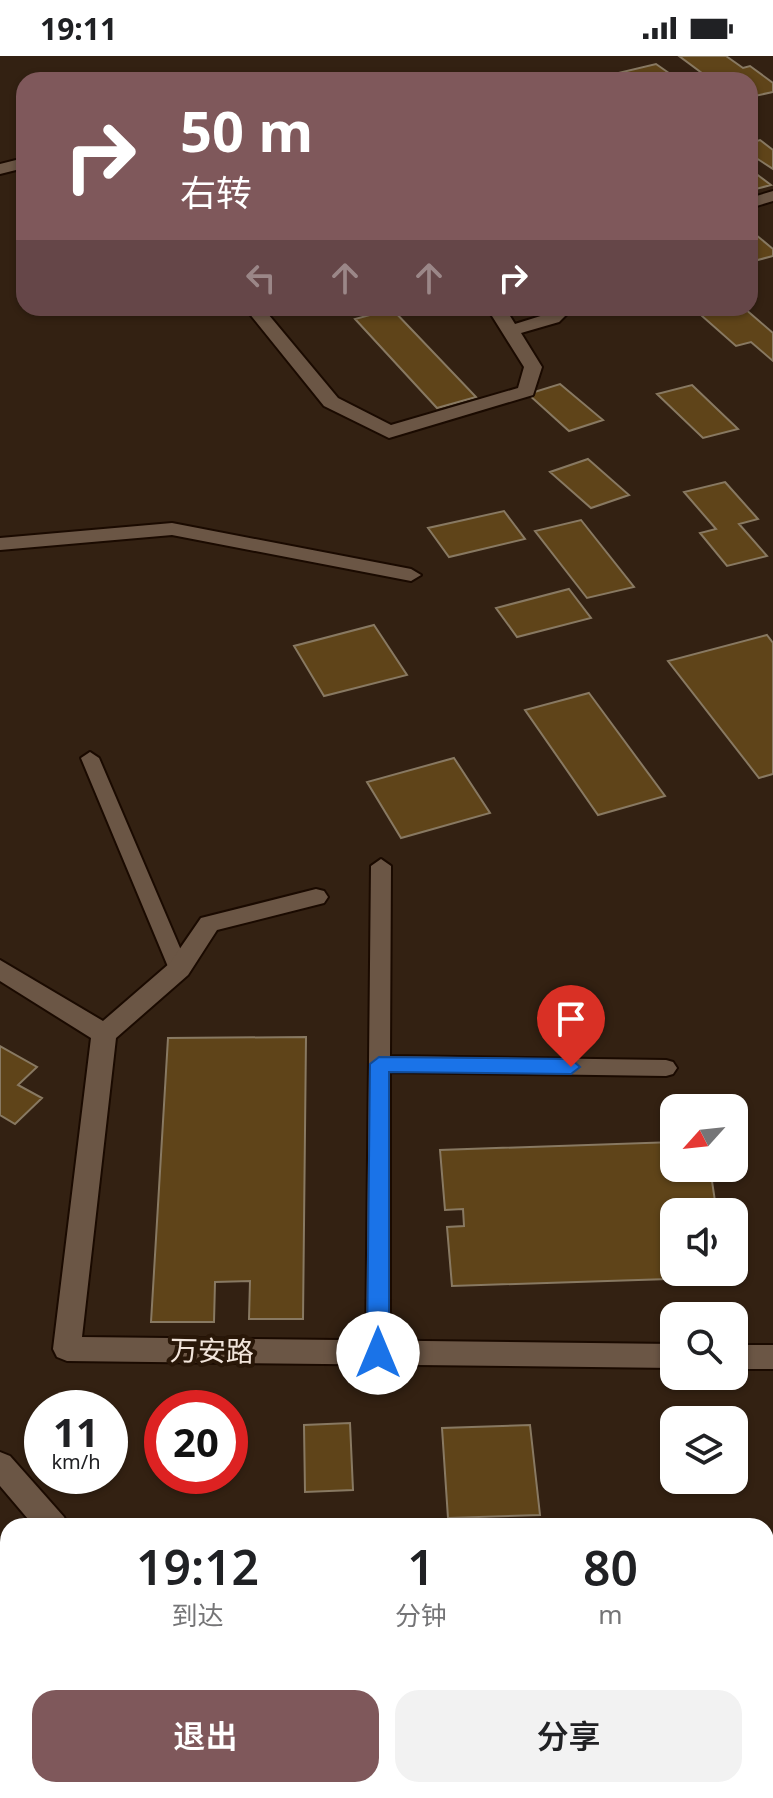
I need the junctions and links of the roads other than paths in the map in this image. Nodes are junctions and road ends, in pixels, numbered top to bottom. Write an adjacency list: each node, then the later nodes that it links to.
1 (261, 316): 4 (street)
2 (501, 316): 4 (street)
3 (555, 316): 4 (street)
4 (510, 331)
5 (0, 544): 6 (street)
6 (411, 575)
7 (90, 758): 11 (lane)
8 (381, 866): 13 (lane)
9 (316, 897): 11 (street)
10 (0, 969): 12 (street)
11 (179, 969): 12 (street)
12 (104, 1034): 15 (street, 万安路)
13 (379, 1064): 14 (lane); 15 (lane)
14 (666, 1068)
15 (378, 1353): 16 (street, 万安路)
16 (660, 1356)
17 (748, 1357): 18 (street)
18 (773, 1357)
19 (0, 1465): 20 (street)
20 (46, 1518)

